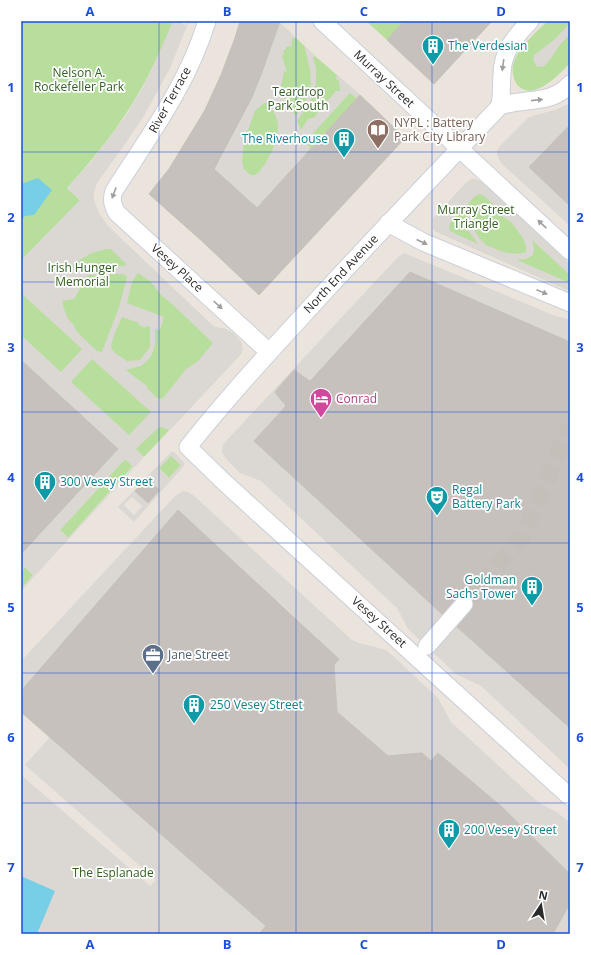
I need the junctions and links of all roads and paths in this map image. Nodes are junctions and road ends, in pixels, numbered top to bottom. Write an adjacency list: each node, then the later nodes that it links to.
1 (207, 21): 7 (street, River Terrace)
2 (322, 21): 6 (street, Murray Street)
3 (530, 21): 5 (street, one-way to 5)
4 (570, 84): 5 (street, one-way to 4)
5 (500, 106): 6 (street, North End Avenue)
6 (460, 148): 8 (street, North End Avenue); 9 (street, Murray Street, one-way to 6)
7 (125, 174): 11 (street, Vesey Place, one-way to 11)
8 (388, 223): 10 (street, one-way to 10); 11 (street, North End Avenue)
9 (570, 251)
10 (570, 303)
11 (269, 352): 12 (street, North End Avenue)
12 (188, 447): 15 (street, Vesey Street)
13 (464, 604): 14 (street)
14 (427, 646)
15 (570, 797)

